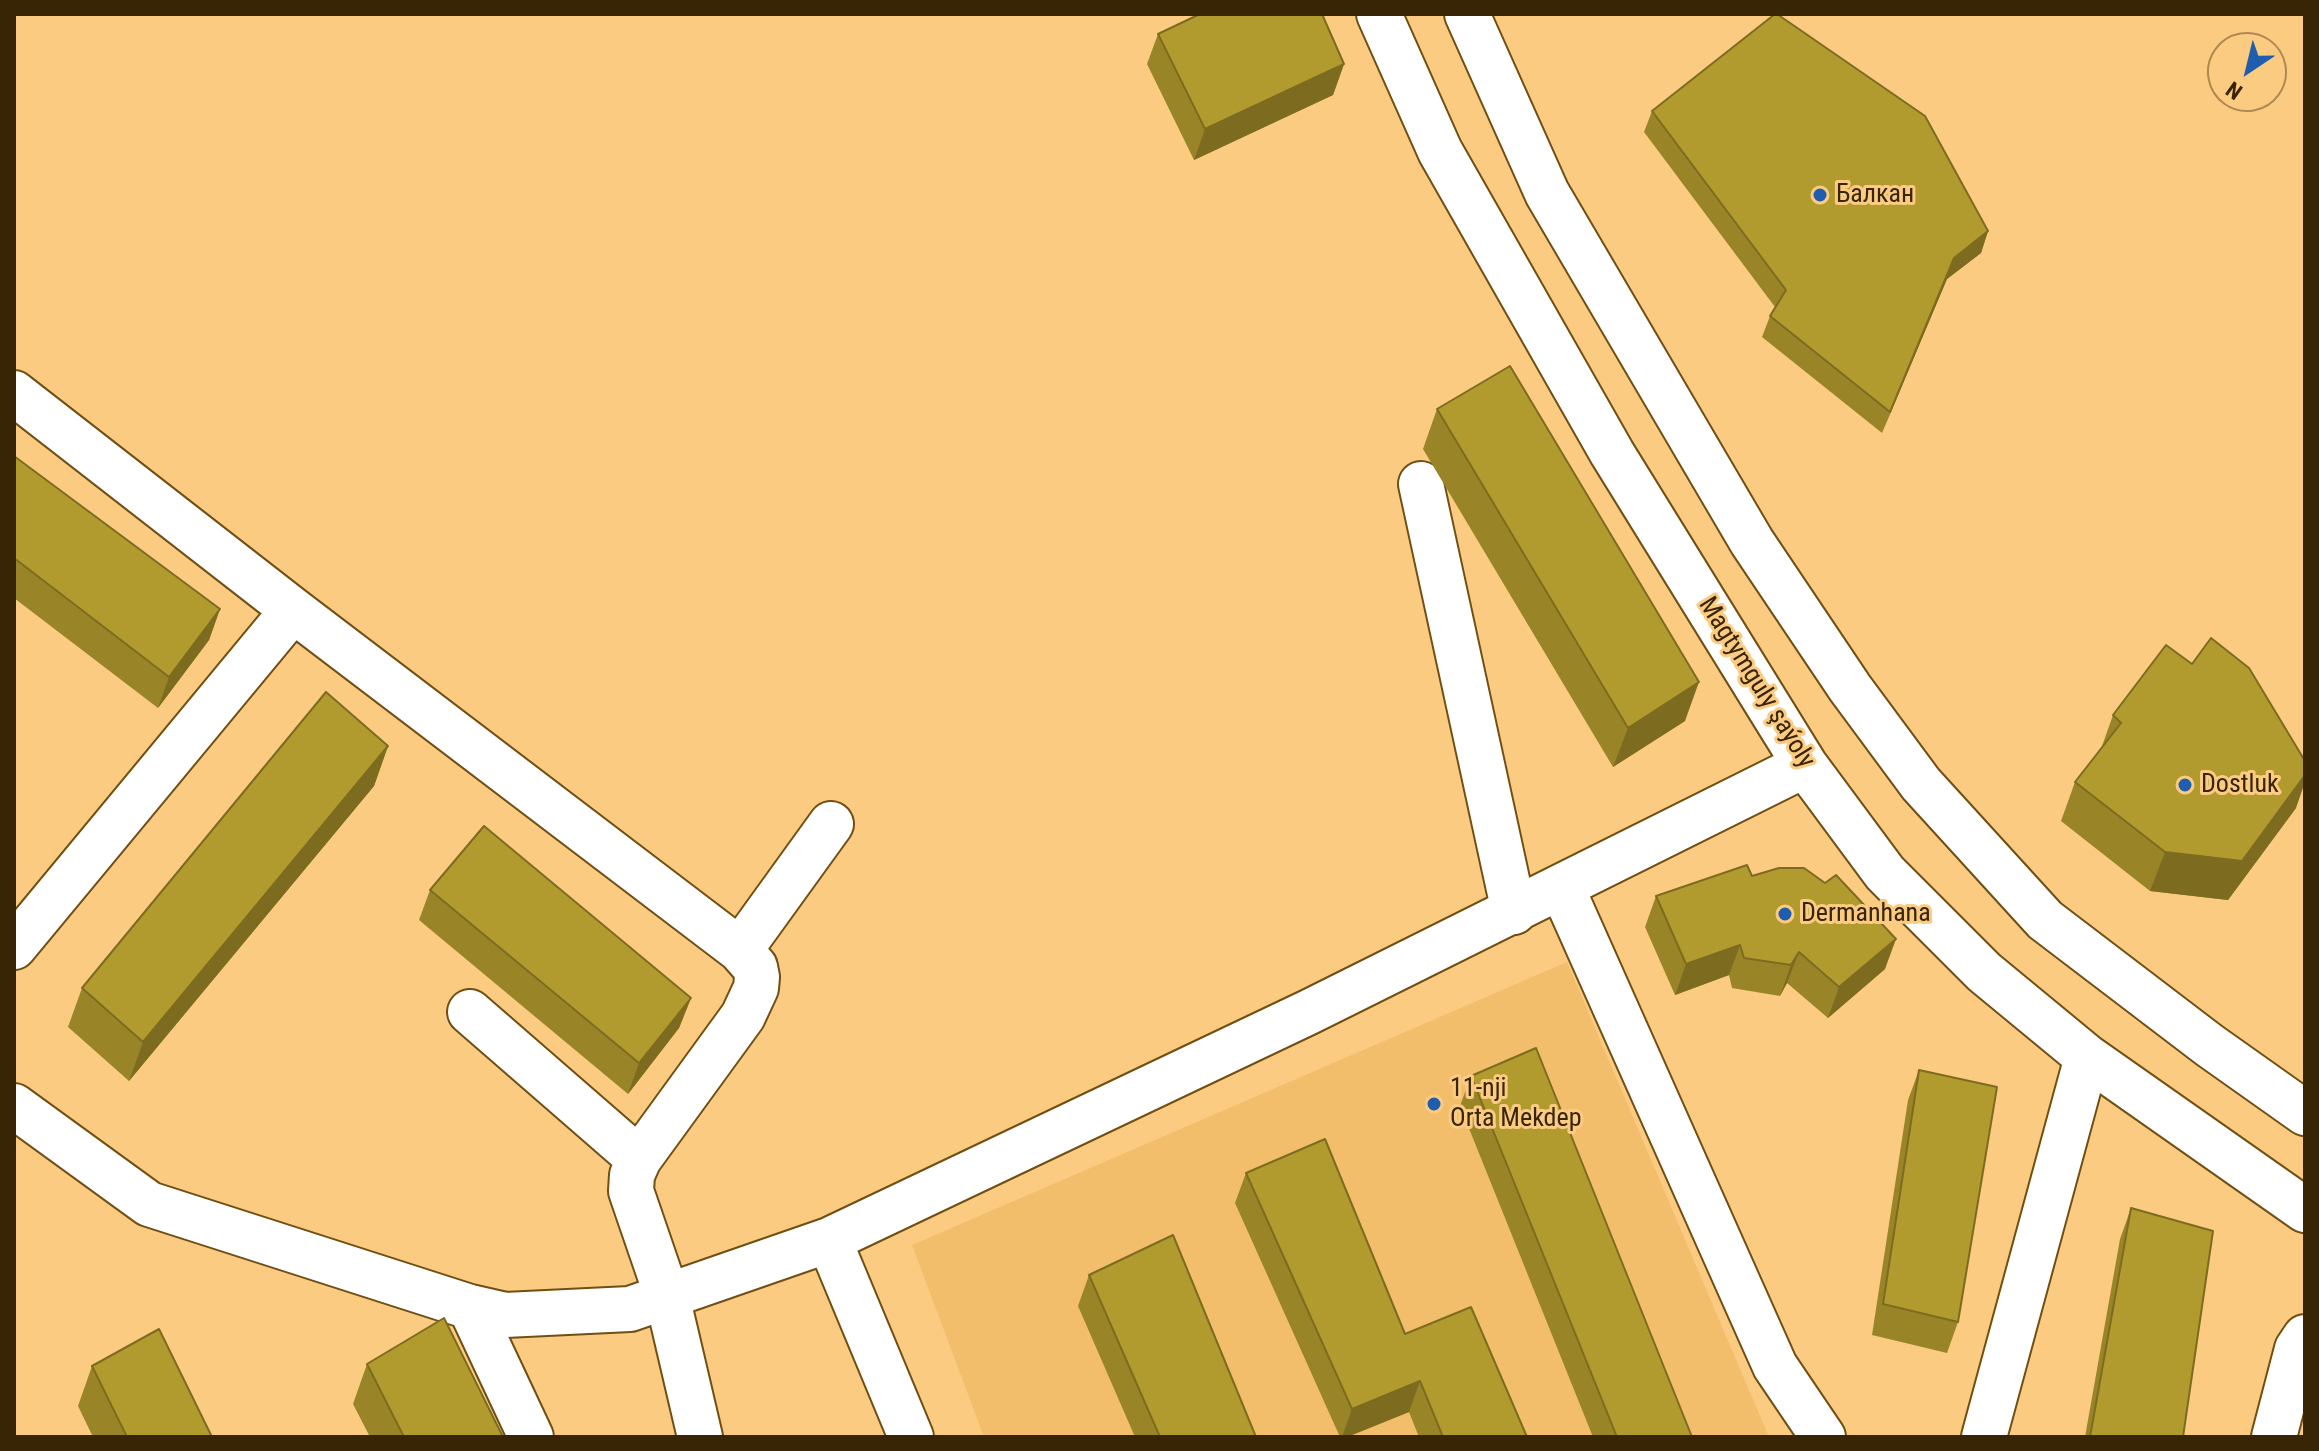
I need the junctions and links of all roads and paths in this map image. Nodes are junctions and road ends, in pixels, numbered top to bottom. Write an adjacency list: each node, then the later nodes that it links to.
1 (1379, 14): 6 (street, Magtymguly şaýoly)
2 (1467, 14): 15 (street)
3 (14, 393): 5 (street)
4 (1421, 484): 9 (street)
5 (293, 610): 10 (street); 11 (street)
6 (1805, 765): 8 (street); 13 (street, Magtymguly şaýoly)
7 (831, 824): 11 (street)
8 (1562, 888): 9 (street); 25 (street)
9 (1514, 912): 18 (street)
10 (14, 947)
11 (740, 950): 16 (street)
12 (470, 1012): 16 (street)
13 (2087, 1057): 17 (street, Magtymguly şaýoly); 26 (street)
14 (14, 1106): 20 (street)
15 (2305, 1113)
16 (639, 1159): 19 (street)
17 (2305, 1210)
18 (829, 1240): 19 (street); 24 (street)
19 (667, 1296): 20 (street); 23 (street)
20 (470, 1307): 22 (street)
21 (2305, 1337): 27 (street)
22 (531, 1437)
23 (700, 1437)
24 (911, 1437)
25 (1823, 1437)
26 (1984, 1437)
27 (2274, 1437)

